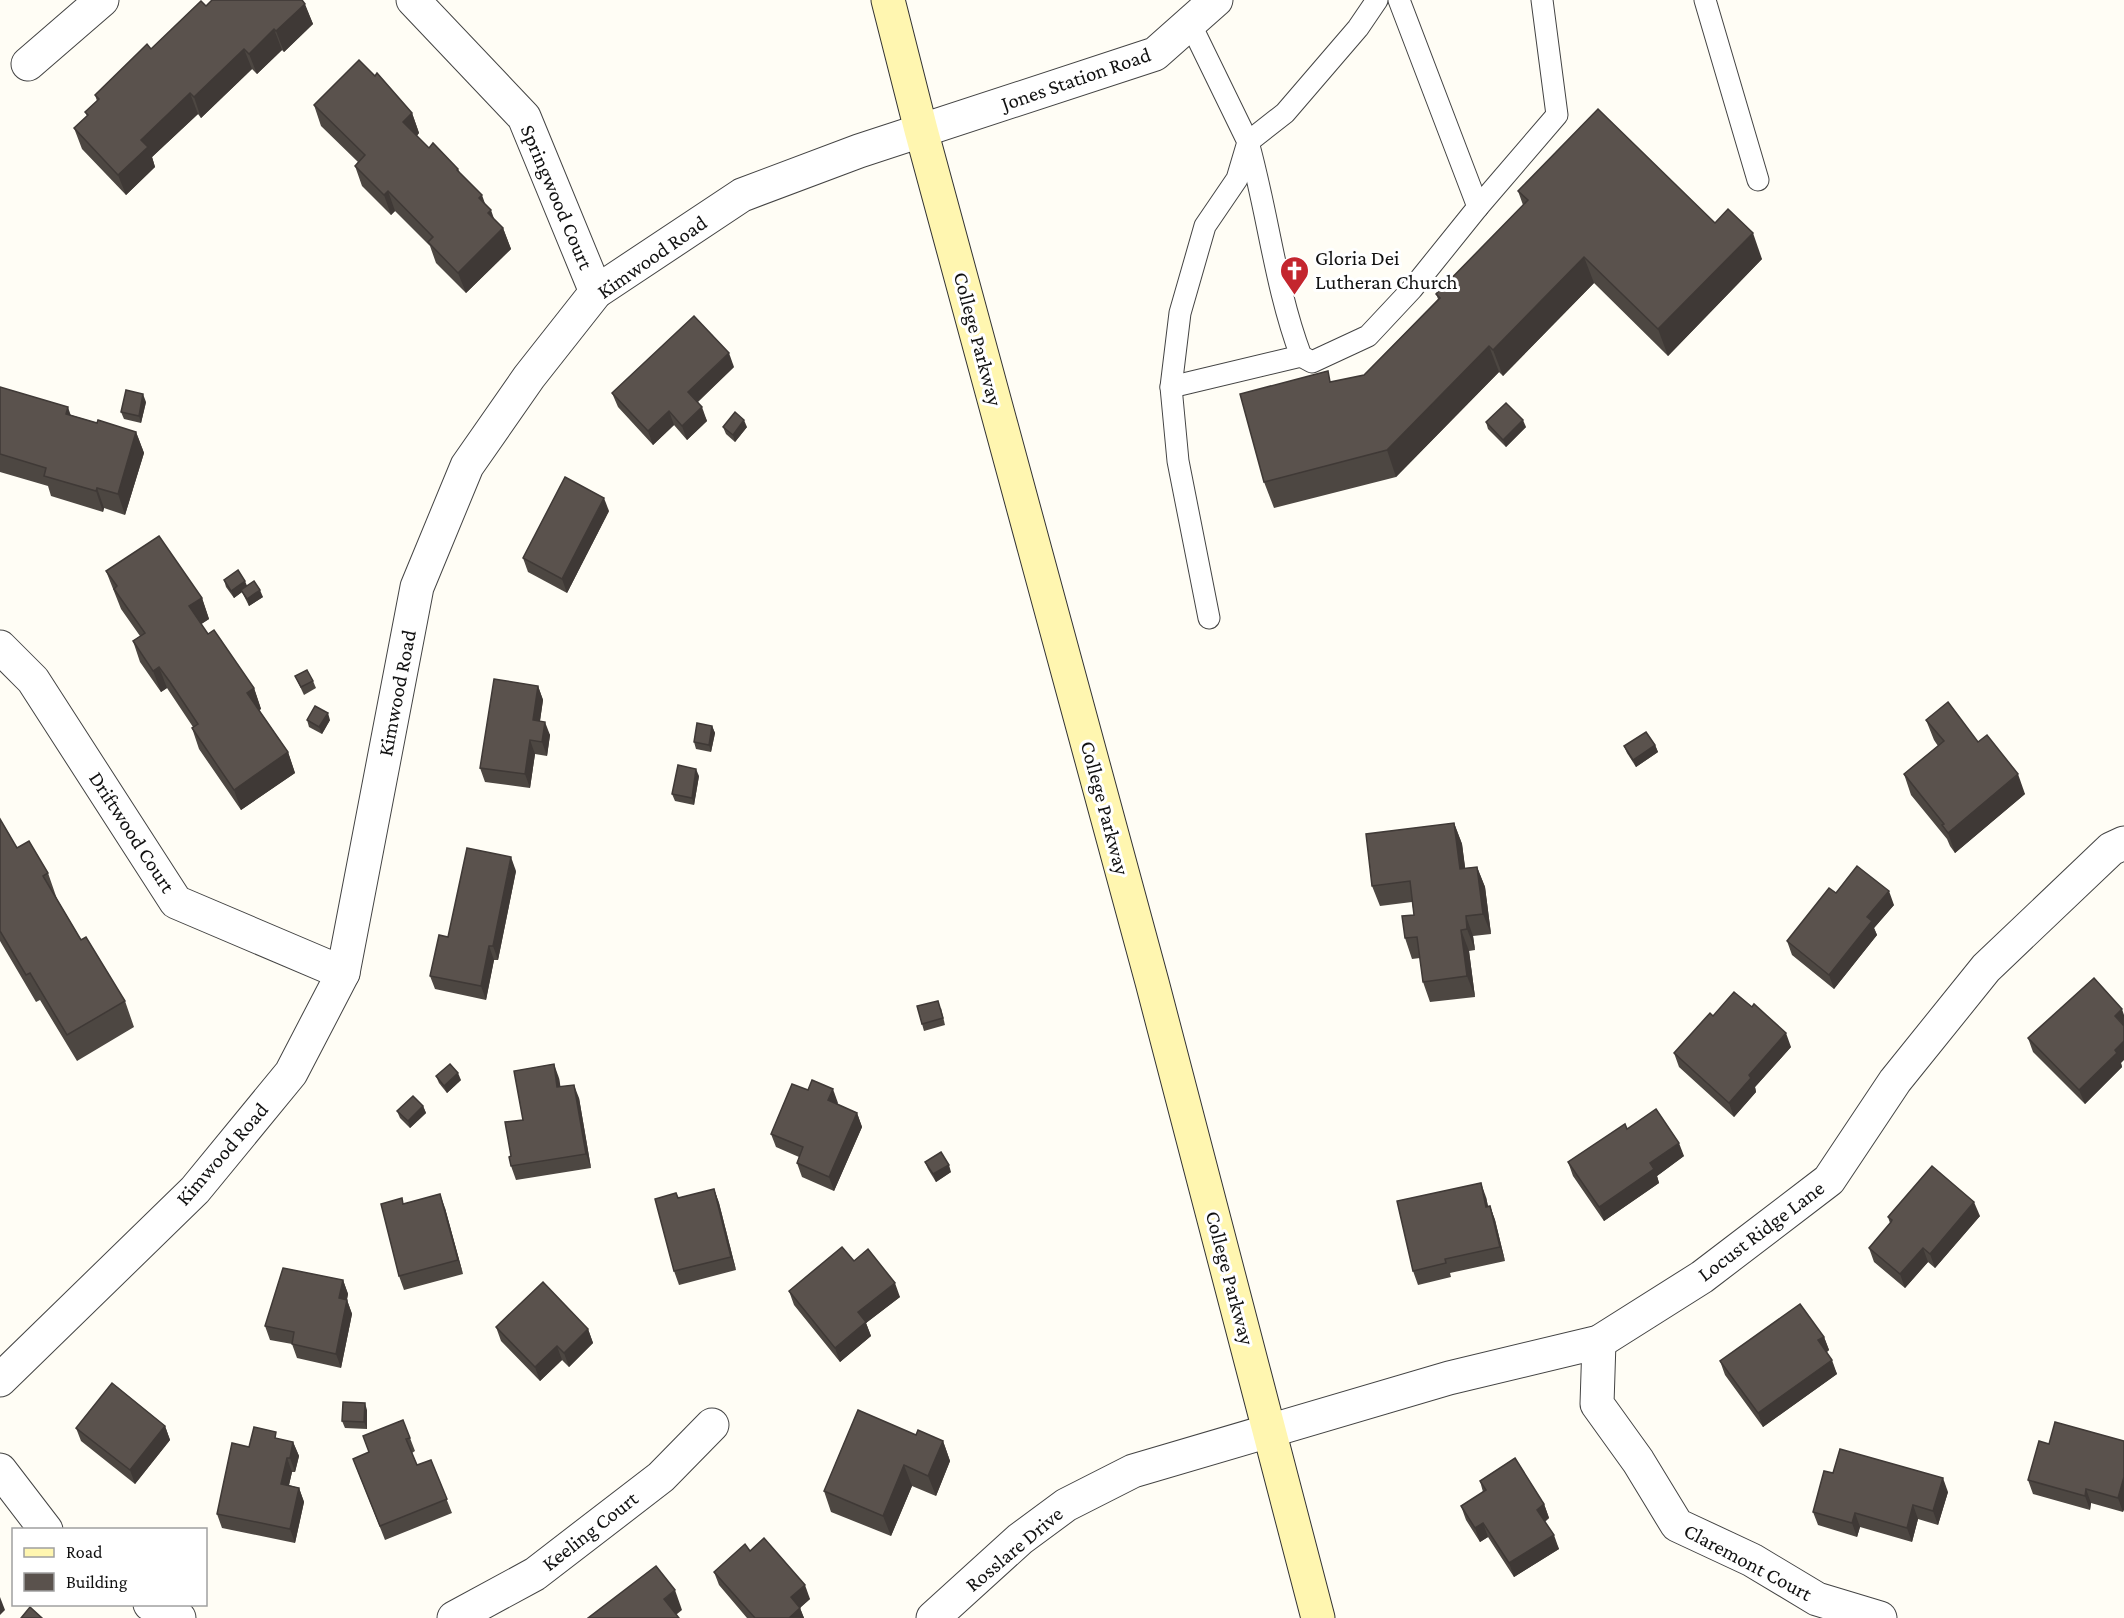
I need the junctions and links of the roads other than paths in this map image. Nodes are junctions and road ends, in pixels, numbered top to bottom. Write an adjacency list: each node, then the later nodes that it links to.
1 (102, 0): 10 (street)
2 (413, 0): 15 (street, Springwood Court)
3 (888, 0): 11 (main road, College Parkway)
4 (1216, 0): 9 (street, Jones Station Road)
5 (1377, 0): 12 (lane)
6 (1399, 0): 14 (lane)
7 (1542, 0): 14 (lane)
8 (1705, 0): 13 (lane)
9 (1190, 23): 11 (street, Jones Station Road); 12 (lane)
10 (28, 64)
11 (921, 130): 15 (street, Kimwood Road); 25 (main road, College Parkway)
12 (1248, 142): 16 (lane); 17 (lane)
13 (1758, 180)
14 (1478, 207): 16 (lane)
15 (596, 292): 21 (street, Kimwood Road)
16 (1301, 356): 17 (lane)
17 (1171, 387): 18 (lane)
18 (1209, 618)
19 (0, 647): 21 (street, Driftwood Court)
20 (2124, 843): 22 (street, Locust Ridge Lane)
21 (343, 973): 23 (street, Kimwood Road)
22 (1599, 1342): 25 (street, Locust Ridge Lane); 33 (street, Claremont Court)
23 (0, 1380)
24 (712, 1425): 30 (street, Keeling Court)
25 (1270, 1431): 31 (street, Rosslare Drive); 32 (main road, College Parkway)
26 (0, 1470): 27 (street)
27 (44, 1528)
28 (152, 1606): 29 (street)
29 (179, 1618)
30 (454, 1618)
31 (933, 1618)
32 (1318, 1618)
33 (1880, 1618)

